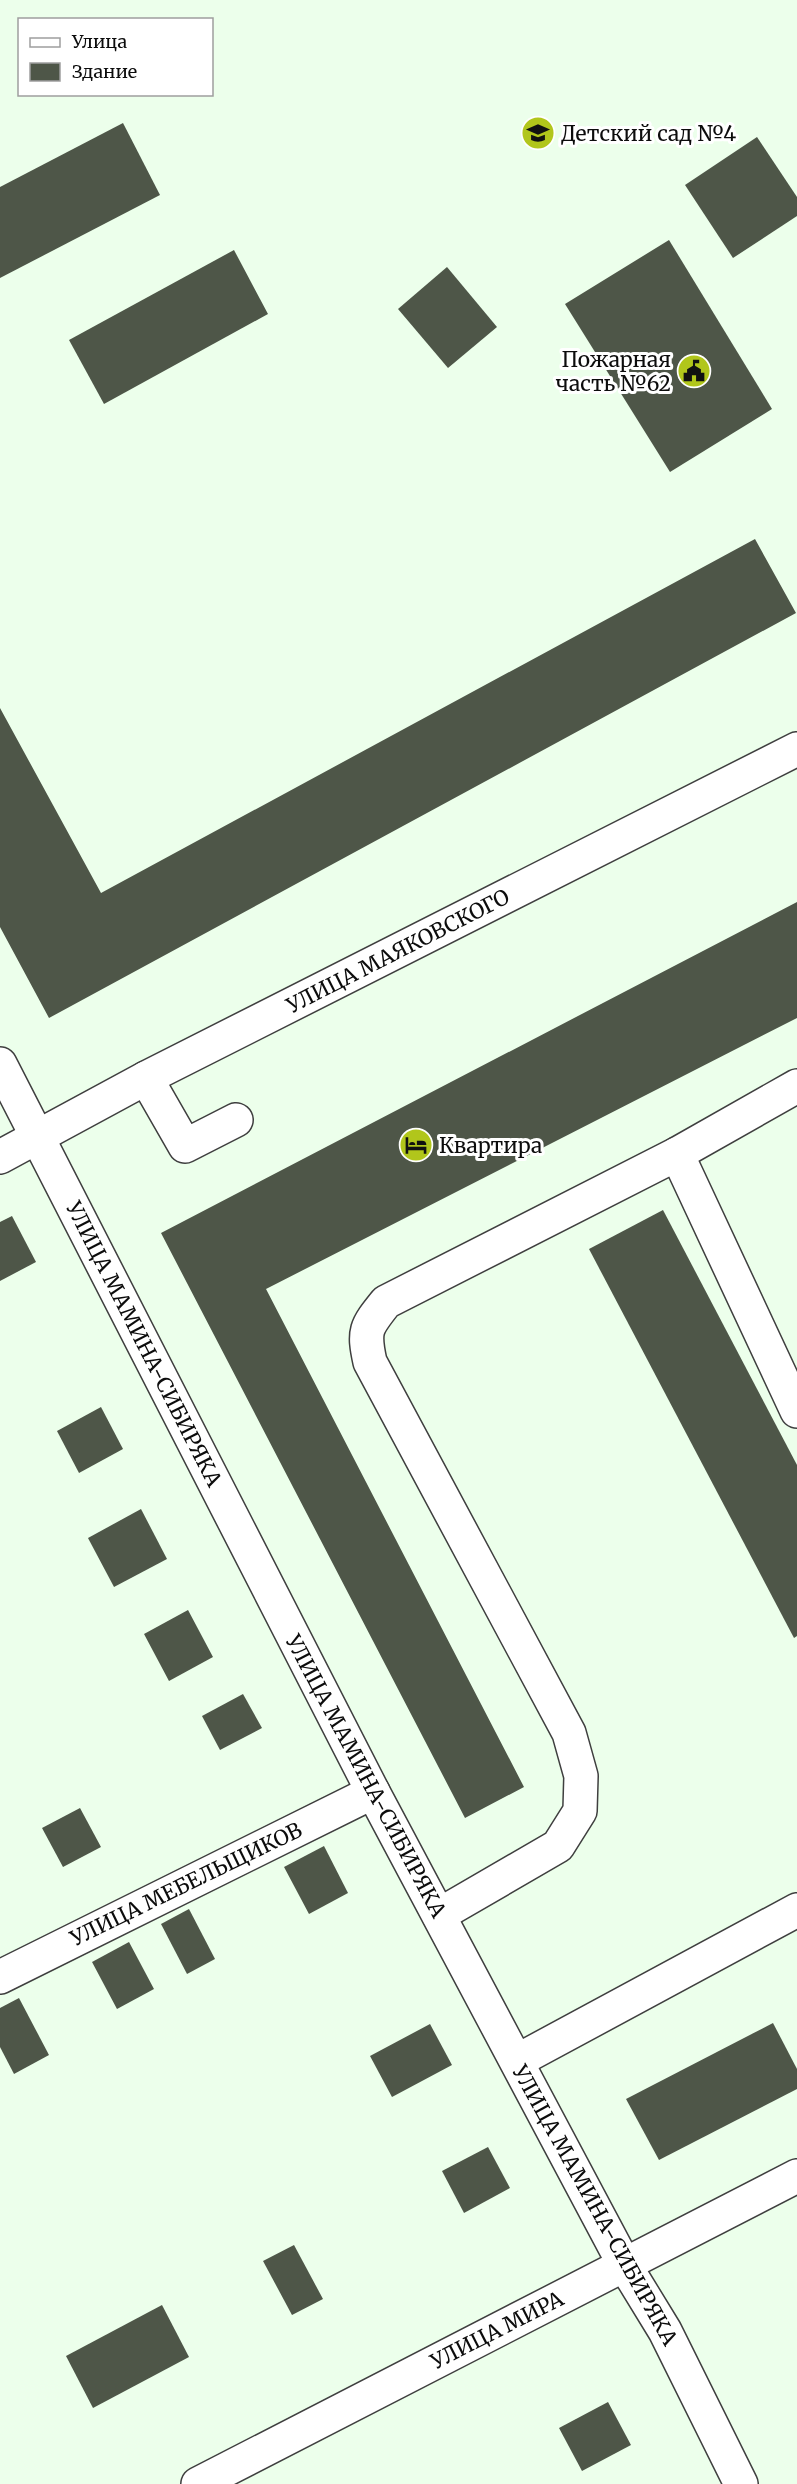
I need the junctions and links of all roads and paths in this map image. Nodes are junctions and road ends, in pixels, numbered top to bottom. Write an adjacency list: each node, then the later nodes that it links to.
1 (797, 749): 3 (street, УЛИЦА МАЯКОВСКОГО)
2 (0, 1064): 6 (street, УЛИЦА МАМИНА-СИБИРЯКА)
3 (146, 1078): 5 (street); 6 (street, УЛИЦА МАЯКОВСКОГО)
4 (797, 1086): 7 (street)
5 (236, 1120)
6 (38, 1136): 8 (street, УЛИЦА МАЯКОВСКОГО); 10 (street, УЛИЦА МАМИНА-СИБИРЯКА)
7 (677, 1154): 9 (street); 12 (street)
8 (0, 1156)
9 (797, 1411)
10 (373, 1792): 12 (street, УЛИЦА МАМИНА-СИБИРЯКА); 13 (street, УЛИЦА МЕБЕЛЬЩИКОВ)
11 (797, 1910): 14 (street)
12 (439, 1915): 14 (street, УЛИЦА МАМИНА-СИБИРЯКА)
13 (0, 1977)
14 (517, 2061): 16 (street, УЛИЦА МАМИНА-СИБИРЯКА)
15 (797, 2176): 16 (street, УЛИЦА МИРА)
16 (624, 2264): 17 (street, УЛИЦА МИРА); 18 (street, УЛИЦА МАМИНА-СИБИРЯКА)
17 (198, 2484)
18 (741, 2484)

